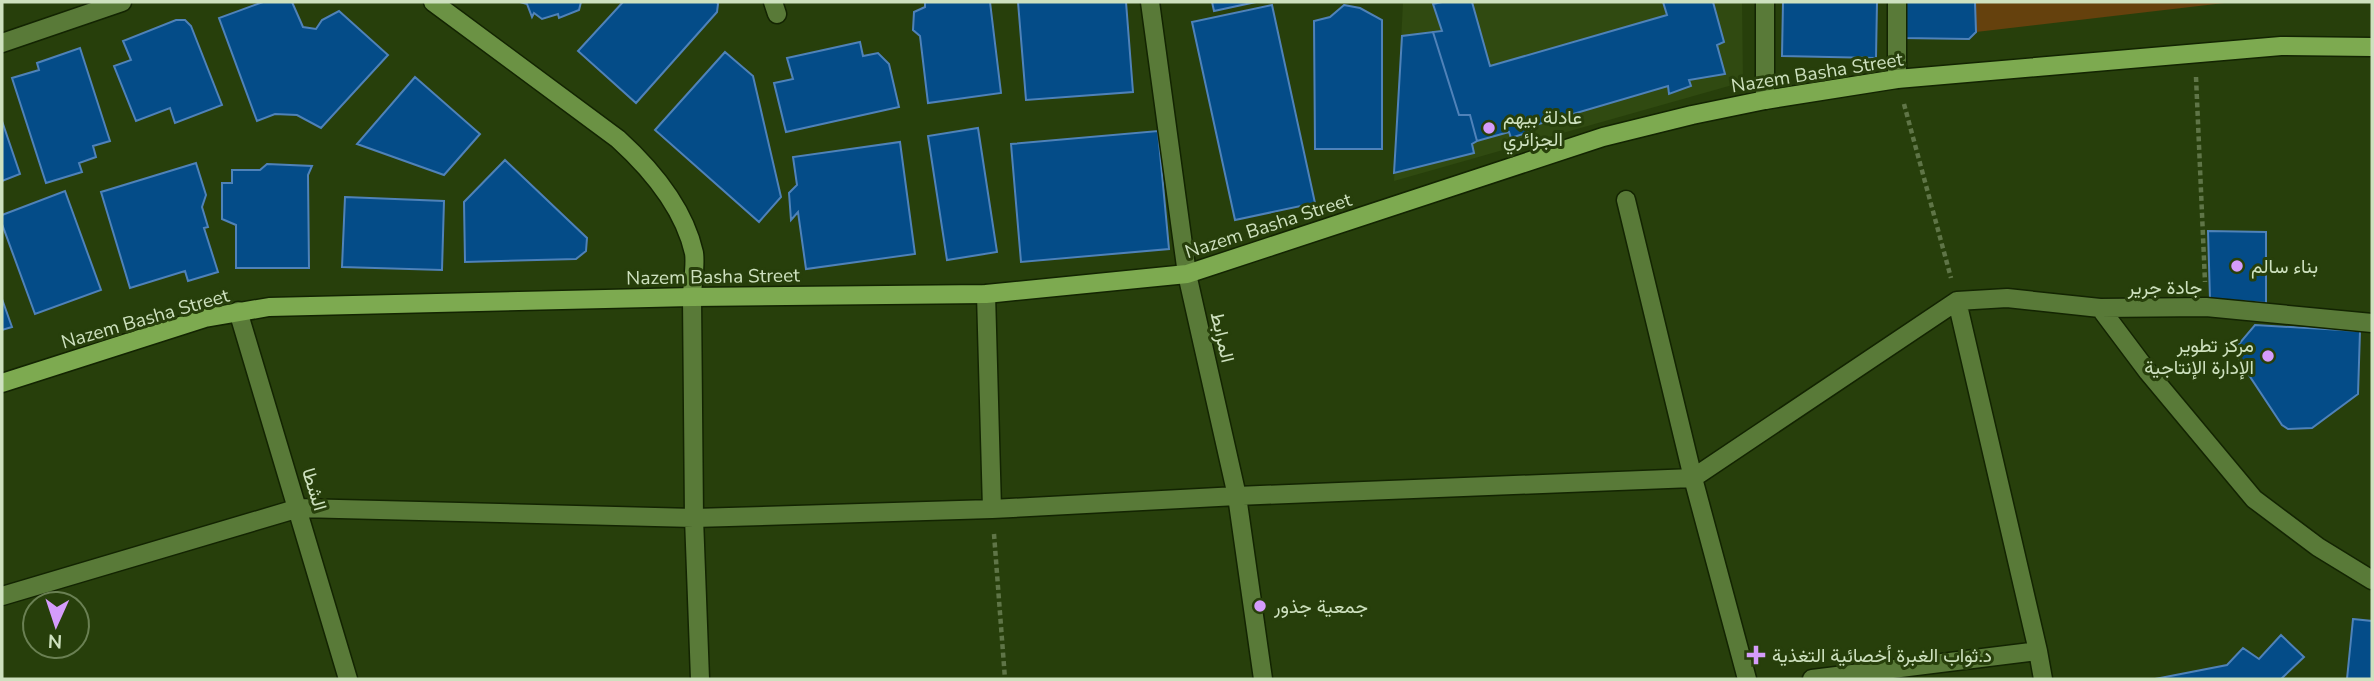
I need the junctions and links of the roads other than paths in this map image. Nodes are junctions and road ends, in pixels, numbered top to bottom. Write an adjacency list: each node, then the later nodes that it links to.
1 (122, 2): 6 (street)
2 (433, 2): 13 (main road)
3 (1150, 2): 11 (street, المرابط)
4 (1765, 2): 9 (street)
5 (1897, 2): 8 (street)
6 (2, 43)
7 (2372, 47): 8 (main road, Nazem Basha Street)
8 (1897, 79): 9 (main road, Nazem Basha Street)
9 (1765, 100): 11 (main road, Nazem Basha Street)
10 (1626, 200): 19 (street)
11 (1187, 274): 12 (main road, Nazem Basha Street); 20 (street, المرابط)
12 (986, 294): 13 (main road, Nazem Basha Street); 22 (street)
13 (691, 297): 16 (main road, Nazem Basha Street); 23 (street)
14 (1957, 301): 15 (street, جادة جرير); 19 (street); 26 (street)
15 (2100, 308): 17 (street, جادة جرير); 24 (street)
16 (239, 312): 18 (main road, Nazem Basha Street); 21 (street, الشطا)
17 (2372, 323)
18 (2, 383)
19 (1693, 478): 20 (street); 30 (street)
20 (1237, 496): 22 (street); 29 (street, المرابط)
21 (299, 508): 23 (street); 25 (street); 27 (street, الشطا)
22 (992, 509): 23 (street)
23 (694, 518): 28 (street)
24 (2372, 580)
25 (2, 596)
26 (2038, 651): 31 (street); 32 (street)
27 (348, 679)
28 (700, 679)
29 (1263, 679)
30 (1746, 679)
31 (1812, 679)
32 (2043, 679)

